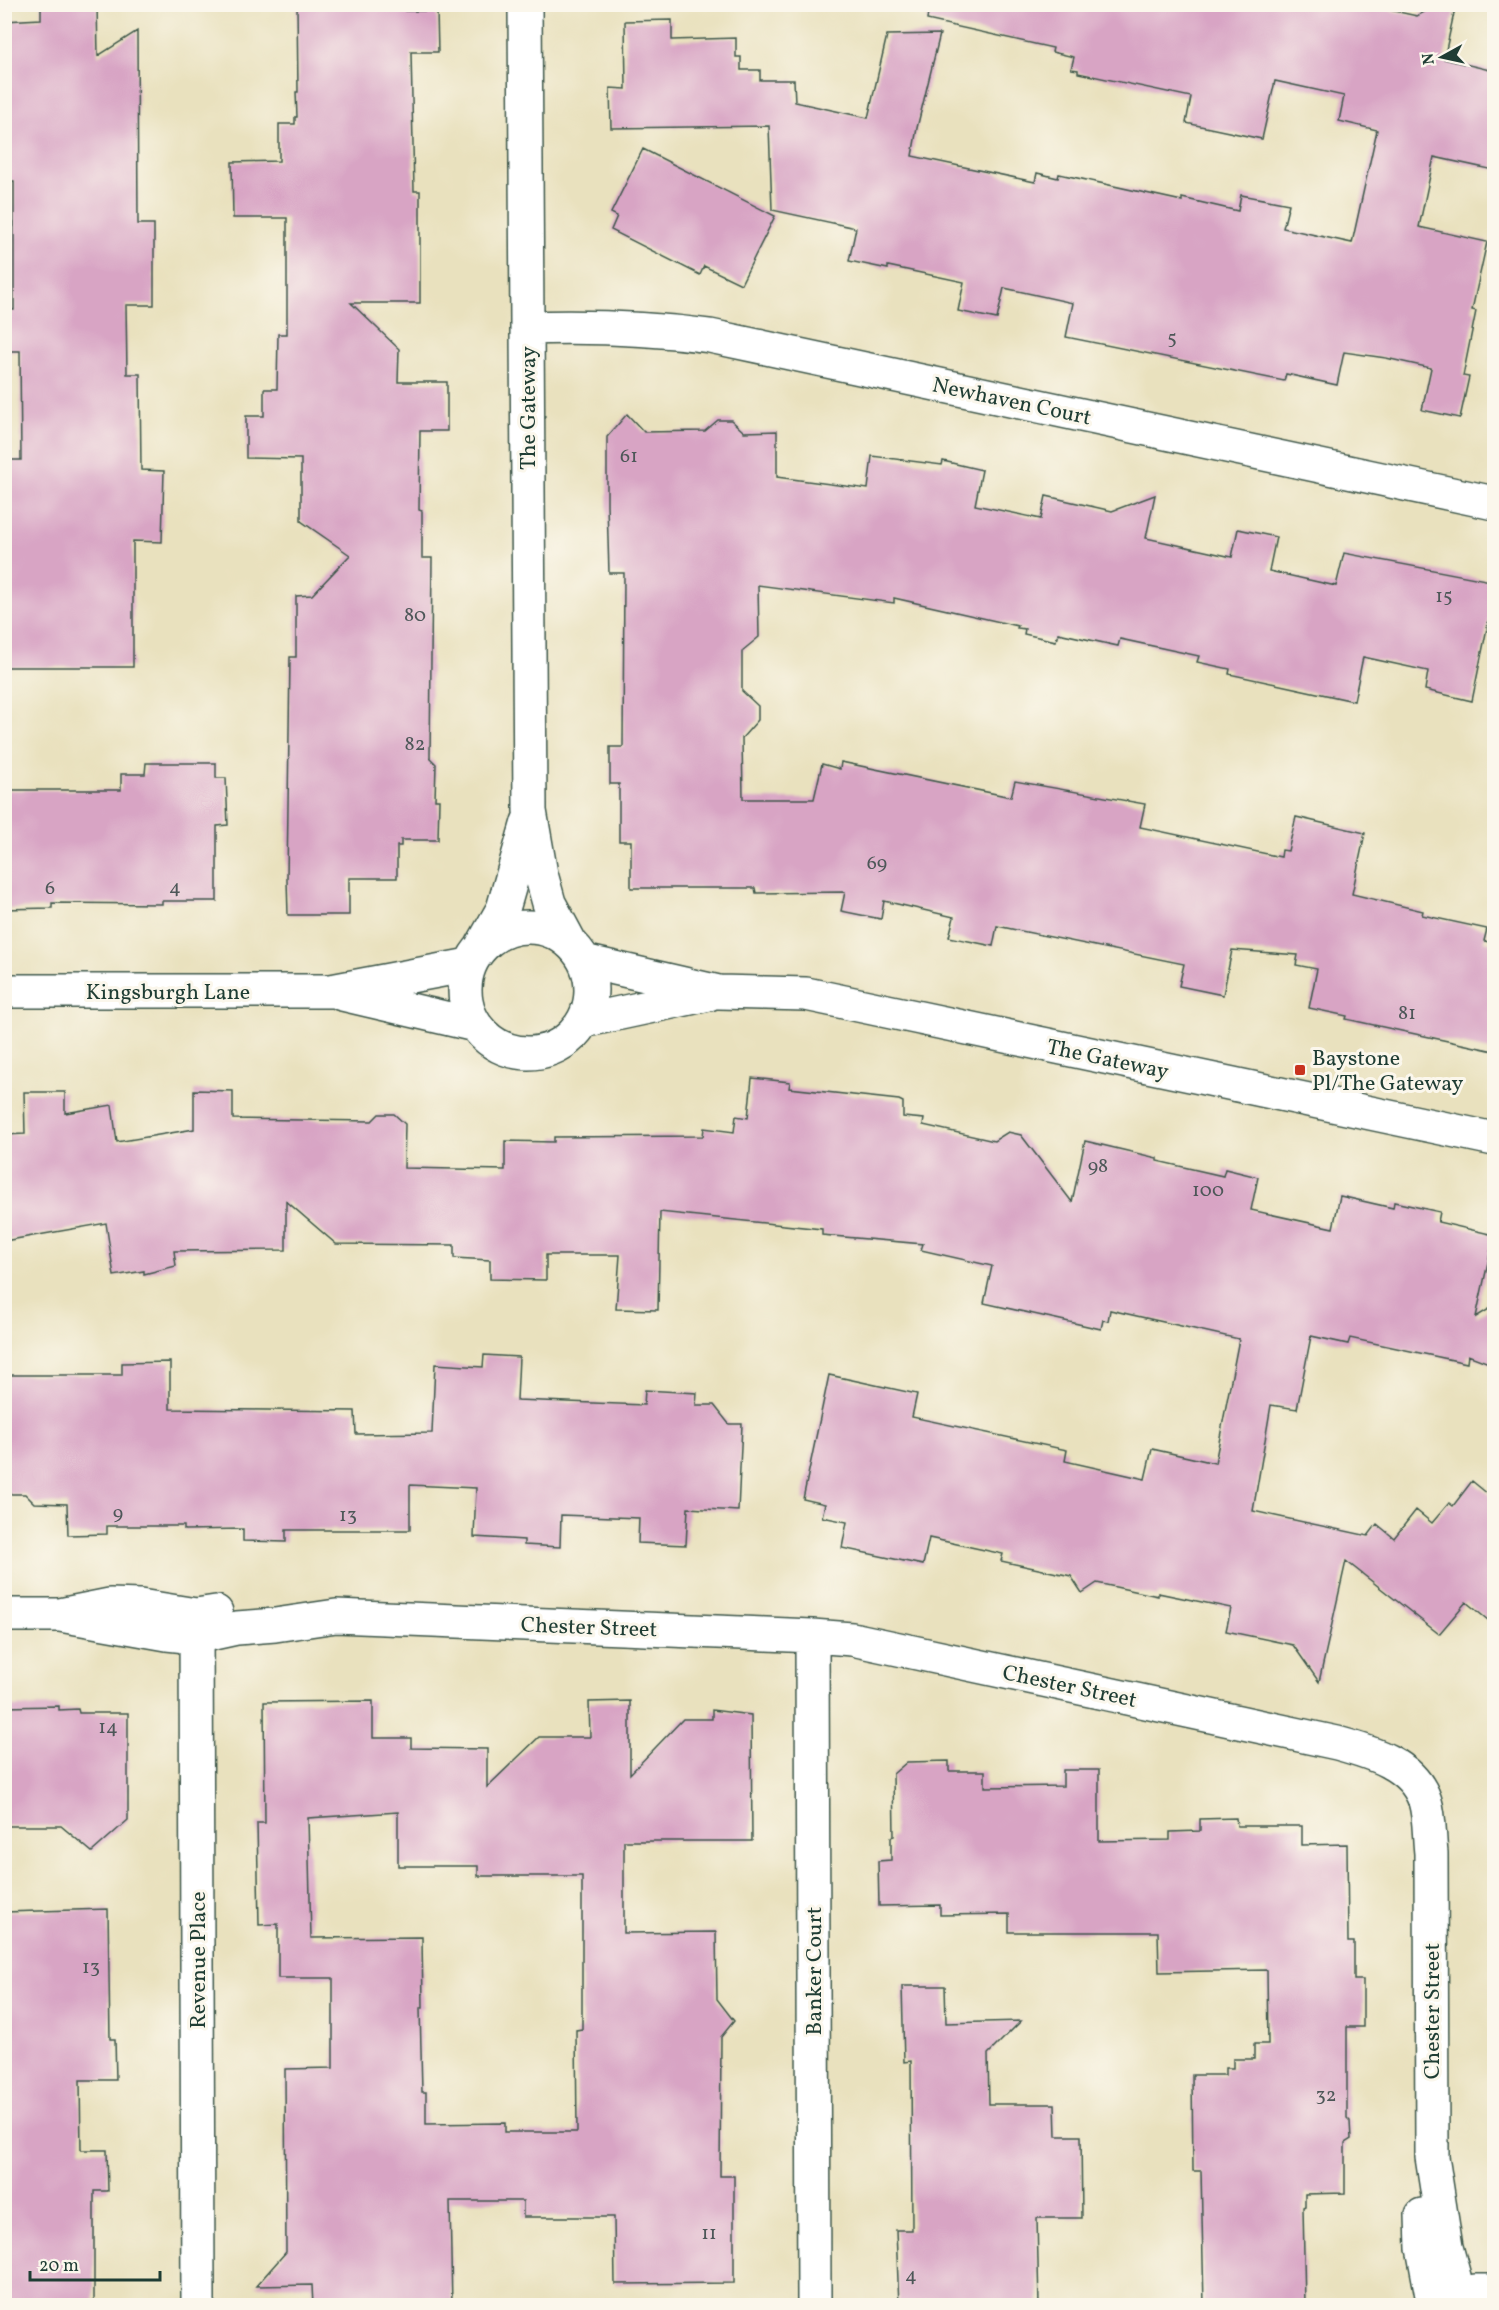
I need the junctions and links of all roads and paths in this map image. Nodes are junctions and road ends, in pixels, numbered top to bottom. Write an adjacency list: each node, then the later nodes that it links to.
1 (525, 4): 2 (street, The Gateway)
2 (527, 328): 3 (street, Newhaven Court); 4 (street, The Gateway)
3 (1494, 503)
4 (530, 811): 5 (street, The Gateway); 6 (street, The Gateway)
5 (578, 952): 6 (street); 9 (street, The Gateway); 10 (street)
6 (475, 956): 8 (street, Kingsburgh Lane); 11 (street)
7 (4, 991): 8 (street, Kingsburgh Lane)
8 (332, 991): 11 (street, Kingsburgh Lane)
9 (719, 992): 10 (street, The Gateway); 12 (street, The Gateway)
10 (583, 1021): 11 (street)
11 (475, 1025)
12 (1494, 1139)
13 (4, 1615): 14 (street, Chester Street)
14 (196, 1626): 15 (street, Chester Street); 18 (street, Revenue Place)
15 (812, 1636): 17 (street, Chester Street); 19 (street, Banker Court)
16 (1494, 2291): 17 (street)
17 (1445, 2303)
18 (198, 2306)
19 (814, 2306)

